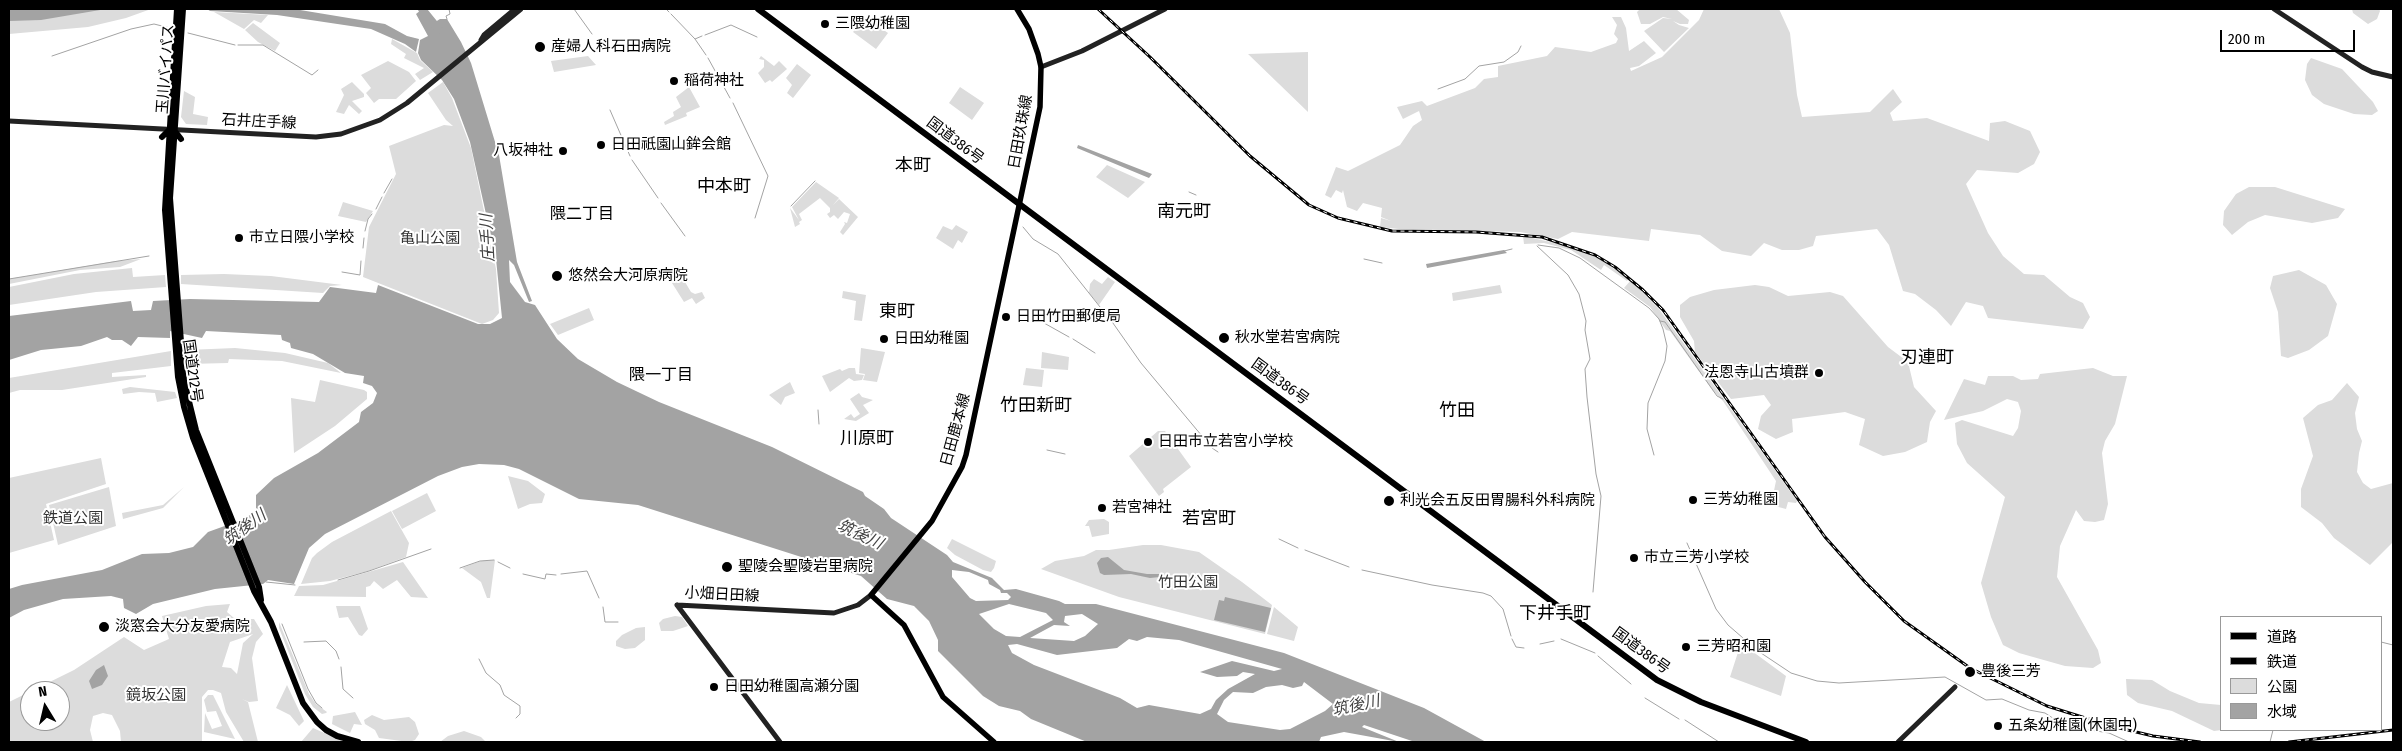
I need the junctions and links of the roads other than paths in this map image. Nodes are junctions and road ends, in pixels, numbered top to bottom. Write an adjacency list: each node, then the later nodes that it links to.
1 (177, 9): 13 (highway, 玉川バイパス)
2 (183, 9): 13 (highway, 玉川バイパス)
3 (516, 9): 9 (main road, 石井庄手線)
4 (521, 9): 9 (main road, 石井庄手線)
5 (758, 9): 16 (highway, 国道386号)
6 (1017, 9): 10 (main road, 日田玖珠線)
7 (1164, 9): 10 (main road)
8 (2274, 9): 11 (main road)
9 (479, 43): 13 (main road, 石井庄手線)
10 (1041, 67): 16 (main road, 日田玖珠線)
11 (2393, 77)
12 (9, 121): 13 (main road, 石井庄手線)
13 (172, 130): 14 (highway); 15 (highway); 19 (highway, 国道212号)
14 (162, 137)
15 (181, 139)
16 (1020, 204): 17 (main road, 日田鹿本線); 22 (highway, 国道386号)
17 (872, 594): 20 (main road, 小畑日田線); 21 (main road)
18 (1955, 687): 23 (main road)
19 (358, 742)
20 (780, 742)
21 (994, 742)
22 (1806, 742)
23 (1898, 742)

